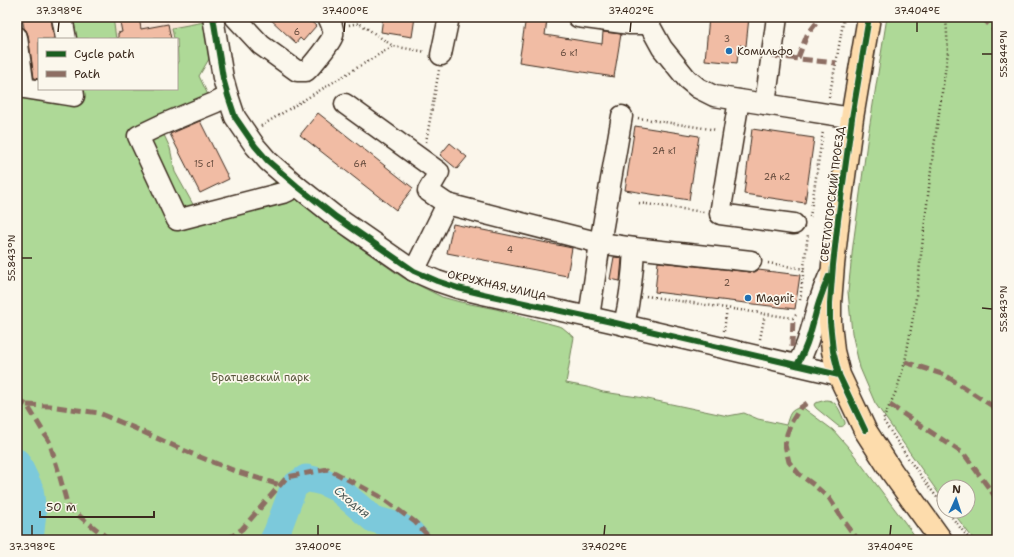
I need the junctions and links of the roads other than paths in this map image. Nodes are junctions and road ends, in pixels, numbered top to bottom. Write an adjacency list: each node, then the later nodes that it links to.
1 (62, 17): 11 (street)
2 (213, 17): 15 (street, ОКРУЖНАЯ УЛИЦА)
3 (235, 17): 9 (street)
4 (449, 17): 12 (street)
5 (578, 17): 8 (street)
6 (777, 17): 18 (street)
7 (869, 17): 20 (main road, СВЕТЛОГОРСКИЙ ПРОЕЗД)
8 (647, 21): 16 (street)
9 (330, 22)
10 (17, 37): 13 (street)
11 (66, 38)
12 (441, 55)
13 (21, 88): 14 (street)
14 (73, 90)
15 (228, 96): 21 (street, ОКРУЖНАЯ УЛИЦА); 21 (street)
16 (739, 100): 18 (street); 23 (street)
17 (345, 104): 22 (street)
18 (765, 104): 20 (street)
19 (622, 116): 24 (street)
20 (852, 118): 27 (main road, СВЕТЛОГОРСКИЙ ПРОЕЗД)
21 (297, 186): 28 (street, ОКРУЖНАЯ УЛИЦА)
22 (447, 204): 24 (street); 28 (street)
23 (794, 224)
24 (600, 243): 25 (street); 29 (street)
25 (634, 248): 26 (street); 30 (street)
26 (752, 261)
27 (833, 264): 31 (street); 32 (main road, СВЕТЛОГОРСКИЙ ПРОЕЗД)
28 (414, 271): 29 (street, ОКРУЖНАЯ УЛИЦА)
29 (589, 317): 30 (street, ОКРУЖНАЯ УЛИЦА)
30 (624, 325): 31 (street, ОКРУЖНАЯ УЛИЦА)
31 (796, 365): 32 (street, ОКРУЖНАЯ УЛИЦА)
32 (839, 375): 33 (main road, СВЕТЛОГОРСКИЙ ПРОЕЗД)
33 (941, 540)

